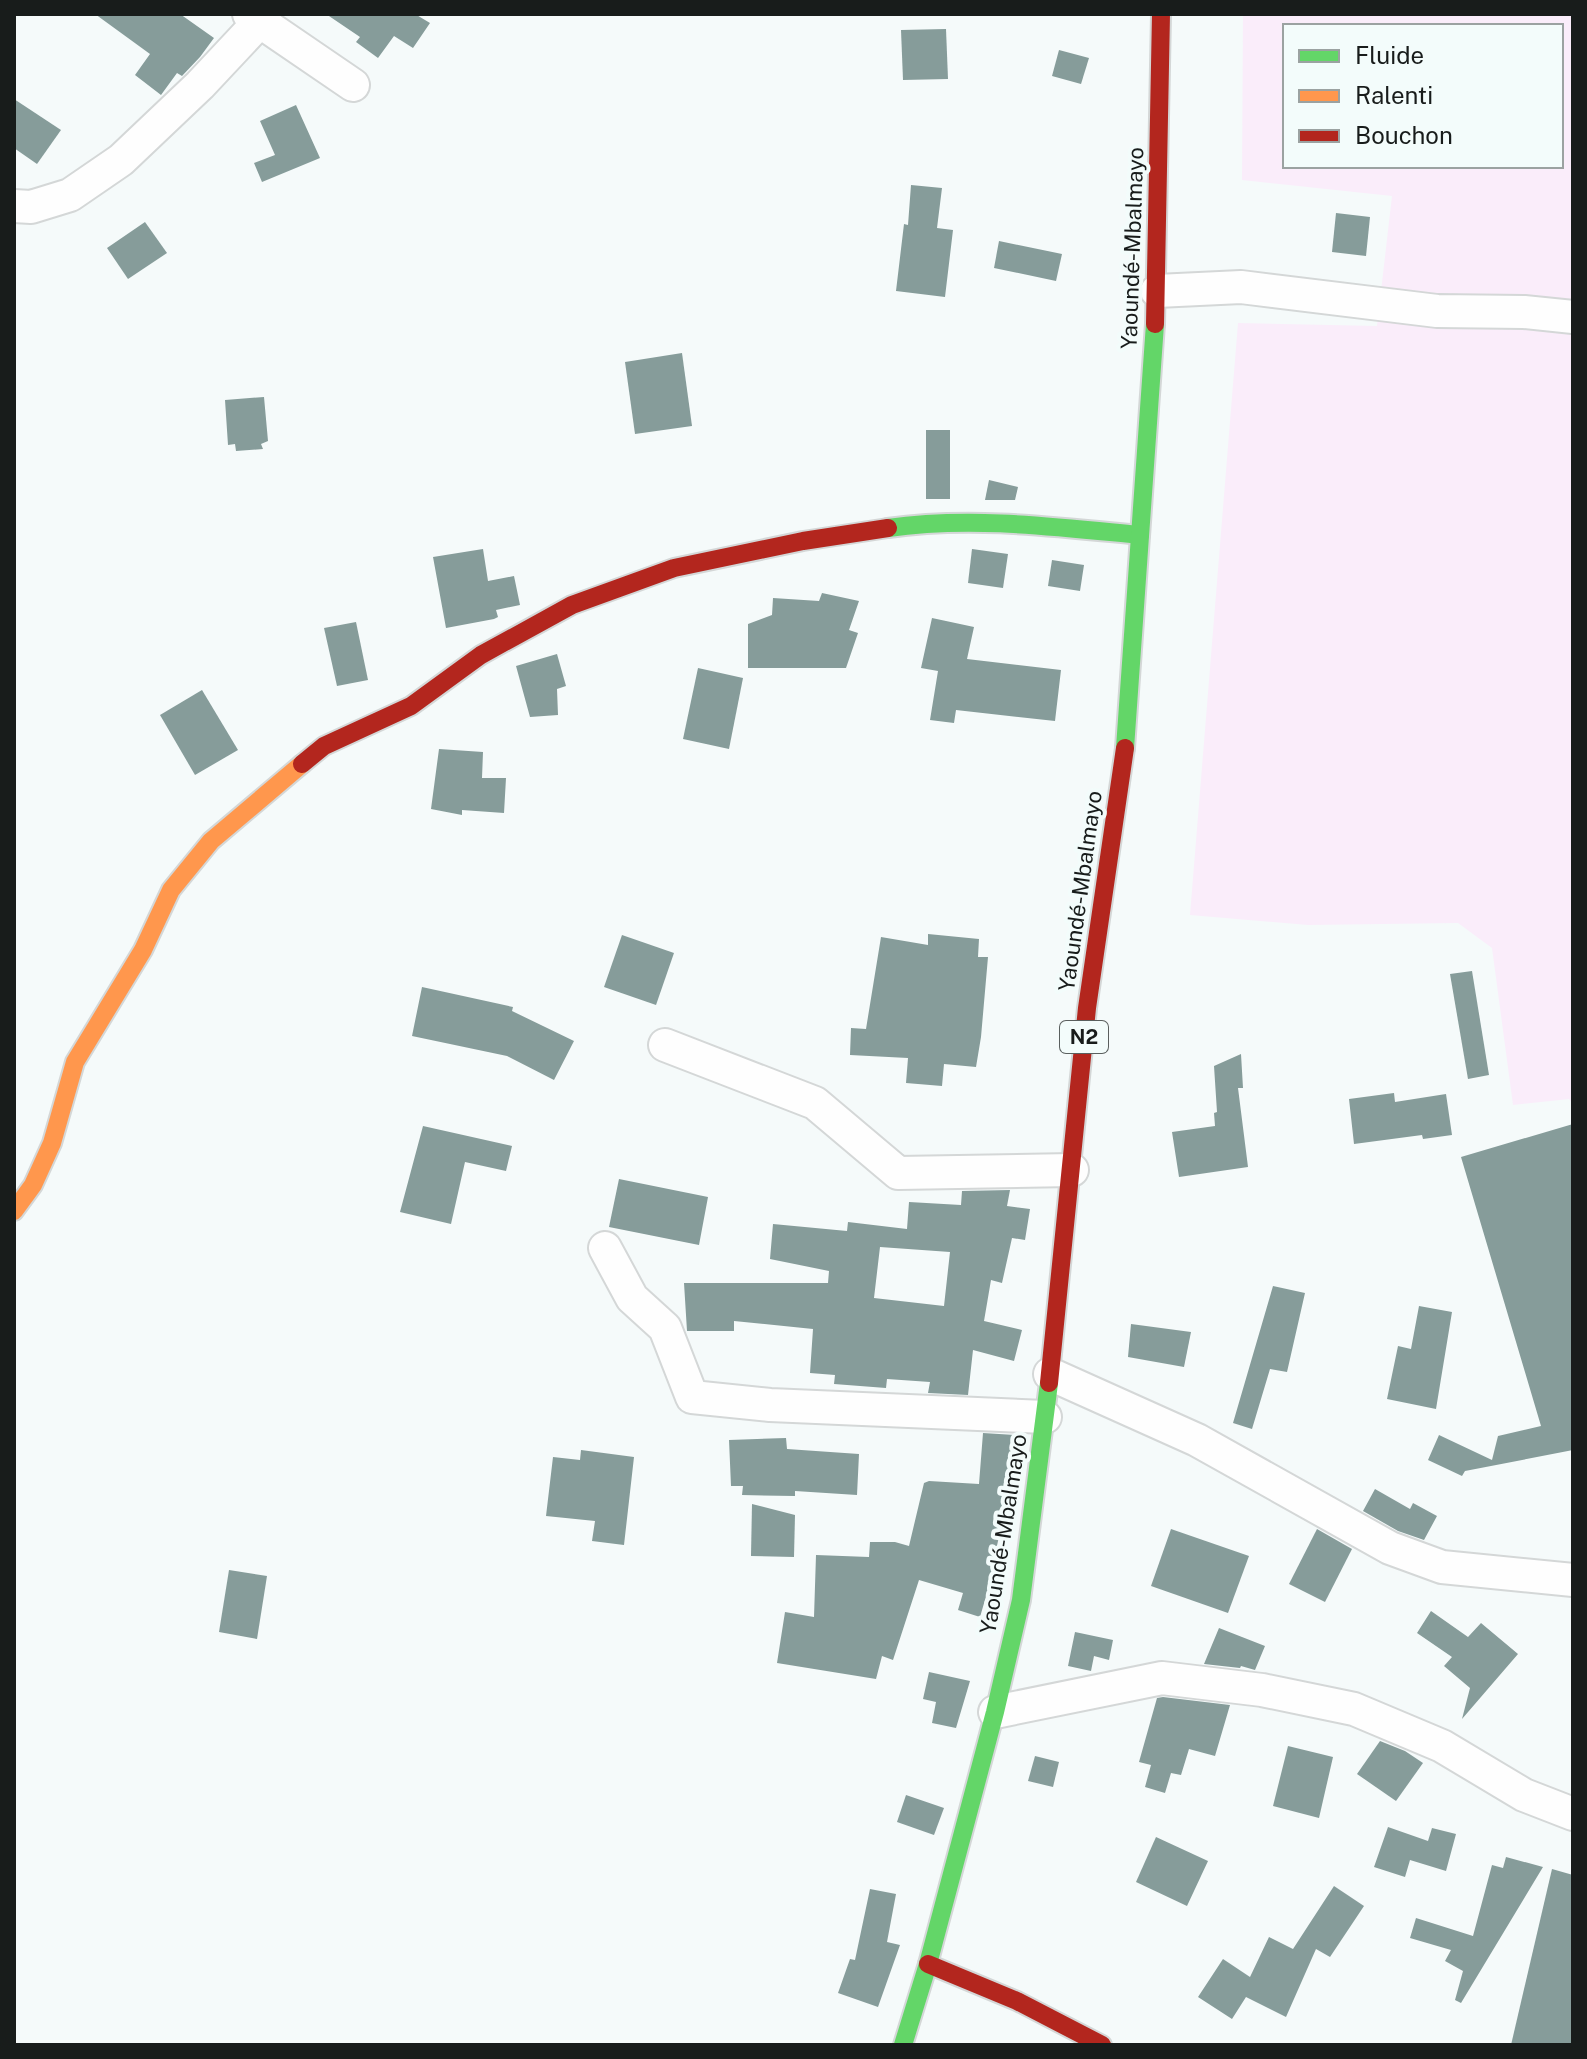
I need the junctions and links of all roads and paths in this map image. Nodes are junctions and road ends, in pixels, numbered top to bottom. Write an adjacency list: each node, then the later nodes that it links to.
1 (1161, 14): 5 (main road, Yaoundé-Mbalmayo / N2)
2 (255, 17): 3 (street); 4 (street)
3 (353, 85)
4 (14, 206)
5 (1157, 291): 6 (street); 7 (main road, Yaoundé-Mbalmayo / N2)
6 (1573, 317)
7 (1140, 535): 9 (main road, Yaoundé-Mbalmayo / N2); 10 (main road)
8 (665, 1045): 9 (street)
9 (1072, 1170): 12 (main road, Yaoundé-Mbalmayo / N2)
10 (14, 1211)
11 (605, 1248): 13 (street)
12 (1050, 1374): 13 (main road, Yaoundé-Mbalmayo / N2); 14 (street)
13 (1045, 1417): 15 (main road, Yaoundé-Mbalmayo / N2)
14 (1573, 1580)
15 (995, 1712): 16 (street); 17 (main road, Yaoundé-Mbalmayo / N2)
16 (1573, 1814)
17 (928, 1964): 18 (main road, Yaoundé-Mbalmayo / N2); 19 (main road)
18 (903, 2045)
19 (1102, 2045)

